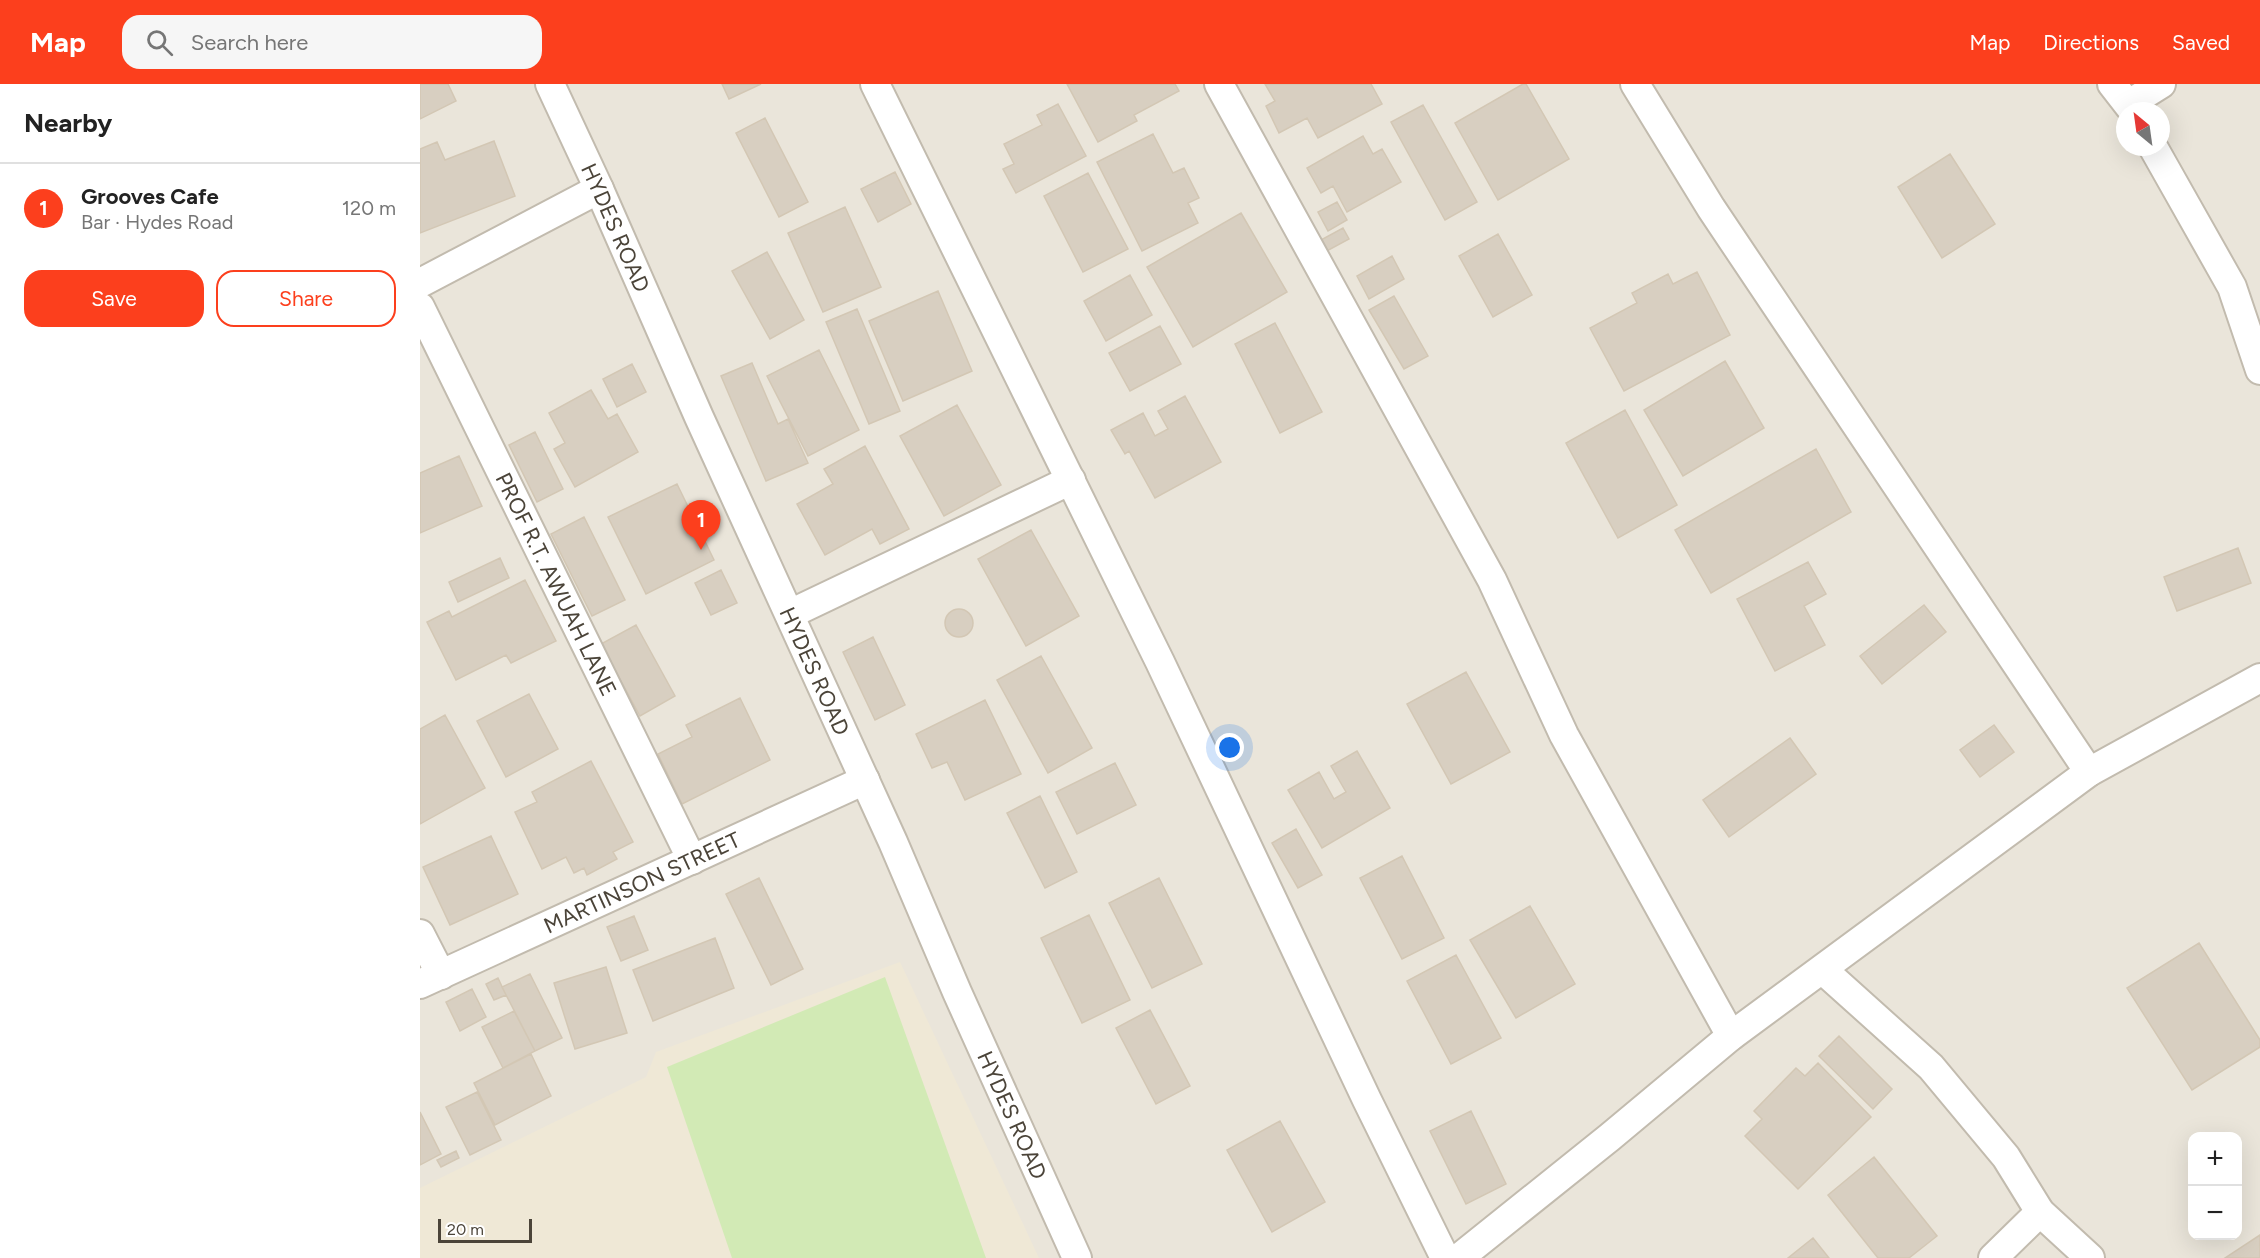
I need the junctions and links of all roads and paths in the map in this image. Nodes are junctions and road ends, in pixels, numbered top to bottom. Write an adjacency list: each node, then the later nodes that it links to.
1 (550, 84): 8 (street, HYDES ROAD)
2 (875, 84): 12 (street)
3 (1219, 84): 21 (street)
4 (1635, 84): 15 (street)
5 (2161, 84): 6 (street)
6 (2125, 100)
7 (2158, 156): 11 (street)
8 (599, 189): 9 (street); 13 (street, HYDES ROAD)
9 (420, 283)
10 (420, 307): 17 (street, PROF R.T. AWUAH LANE)
11 (2260, 370)
12 (1071, 480): 13 (street); 24 (street)
13 (790, 614): 16 (street, HYDES ROAD)
14 (2260, 678): 15 (street)
15 (2089, 772): 19 (street)
16 (865, 780): 17 (street, MARTINSON STREET); 23 (street, HYDES ROAD)
17 (692, 860): 20 (street, MARTINSON STREET)
18 (420, 934): 20 (street)
19 (1823, 970): 21 (street); 22 (street)
20 (430, 979)
21 (1731, 1036): 25 (street)
22 (2040, 1212): 26 (street); 27 (street)
23 (1077, 1258)
24 (1445, 1258)
25 (1459, 1258)
26 (1993, 1258)
27 (2090, 1258)

